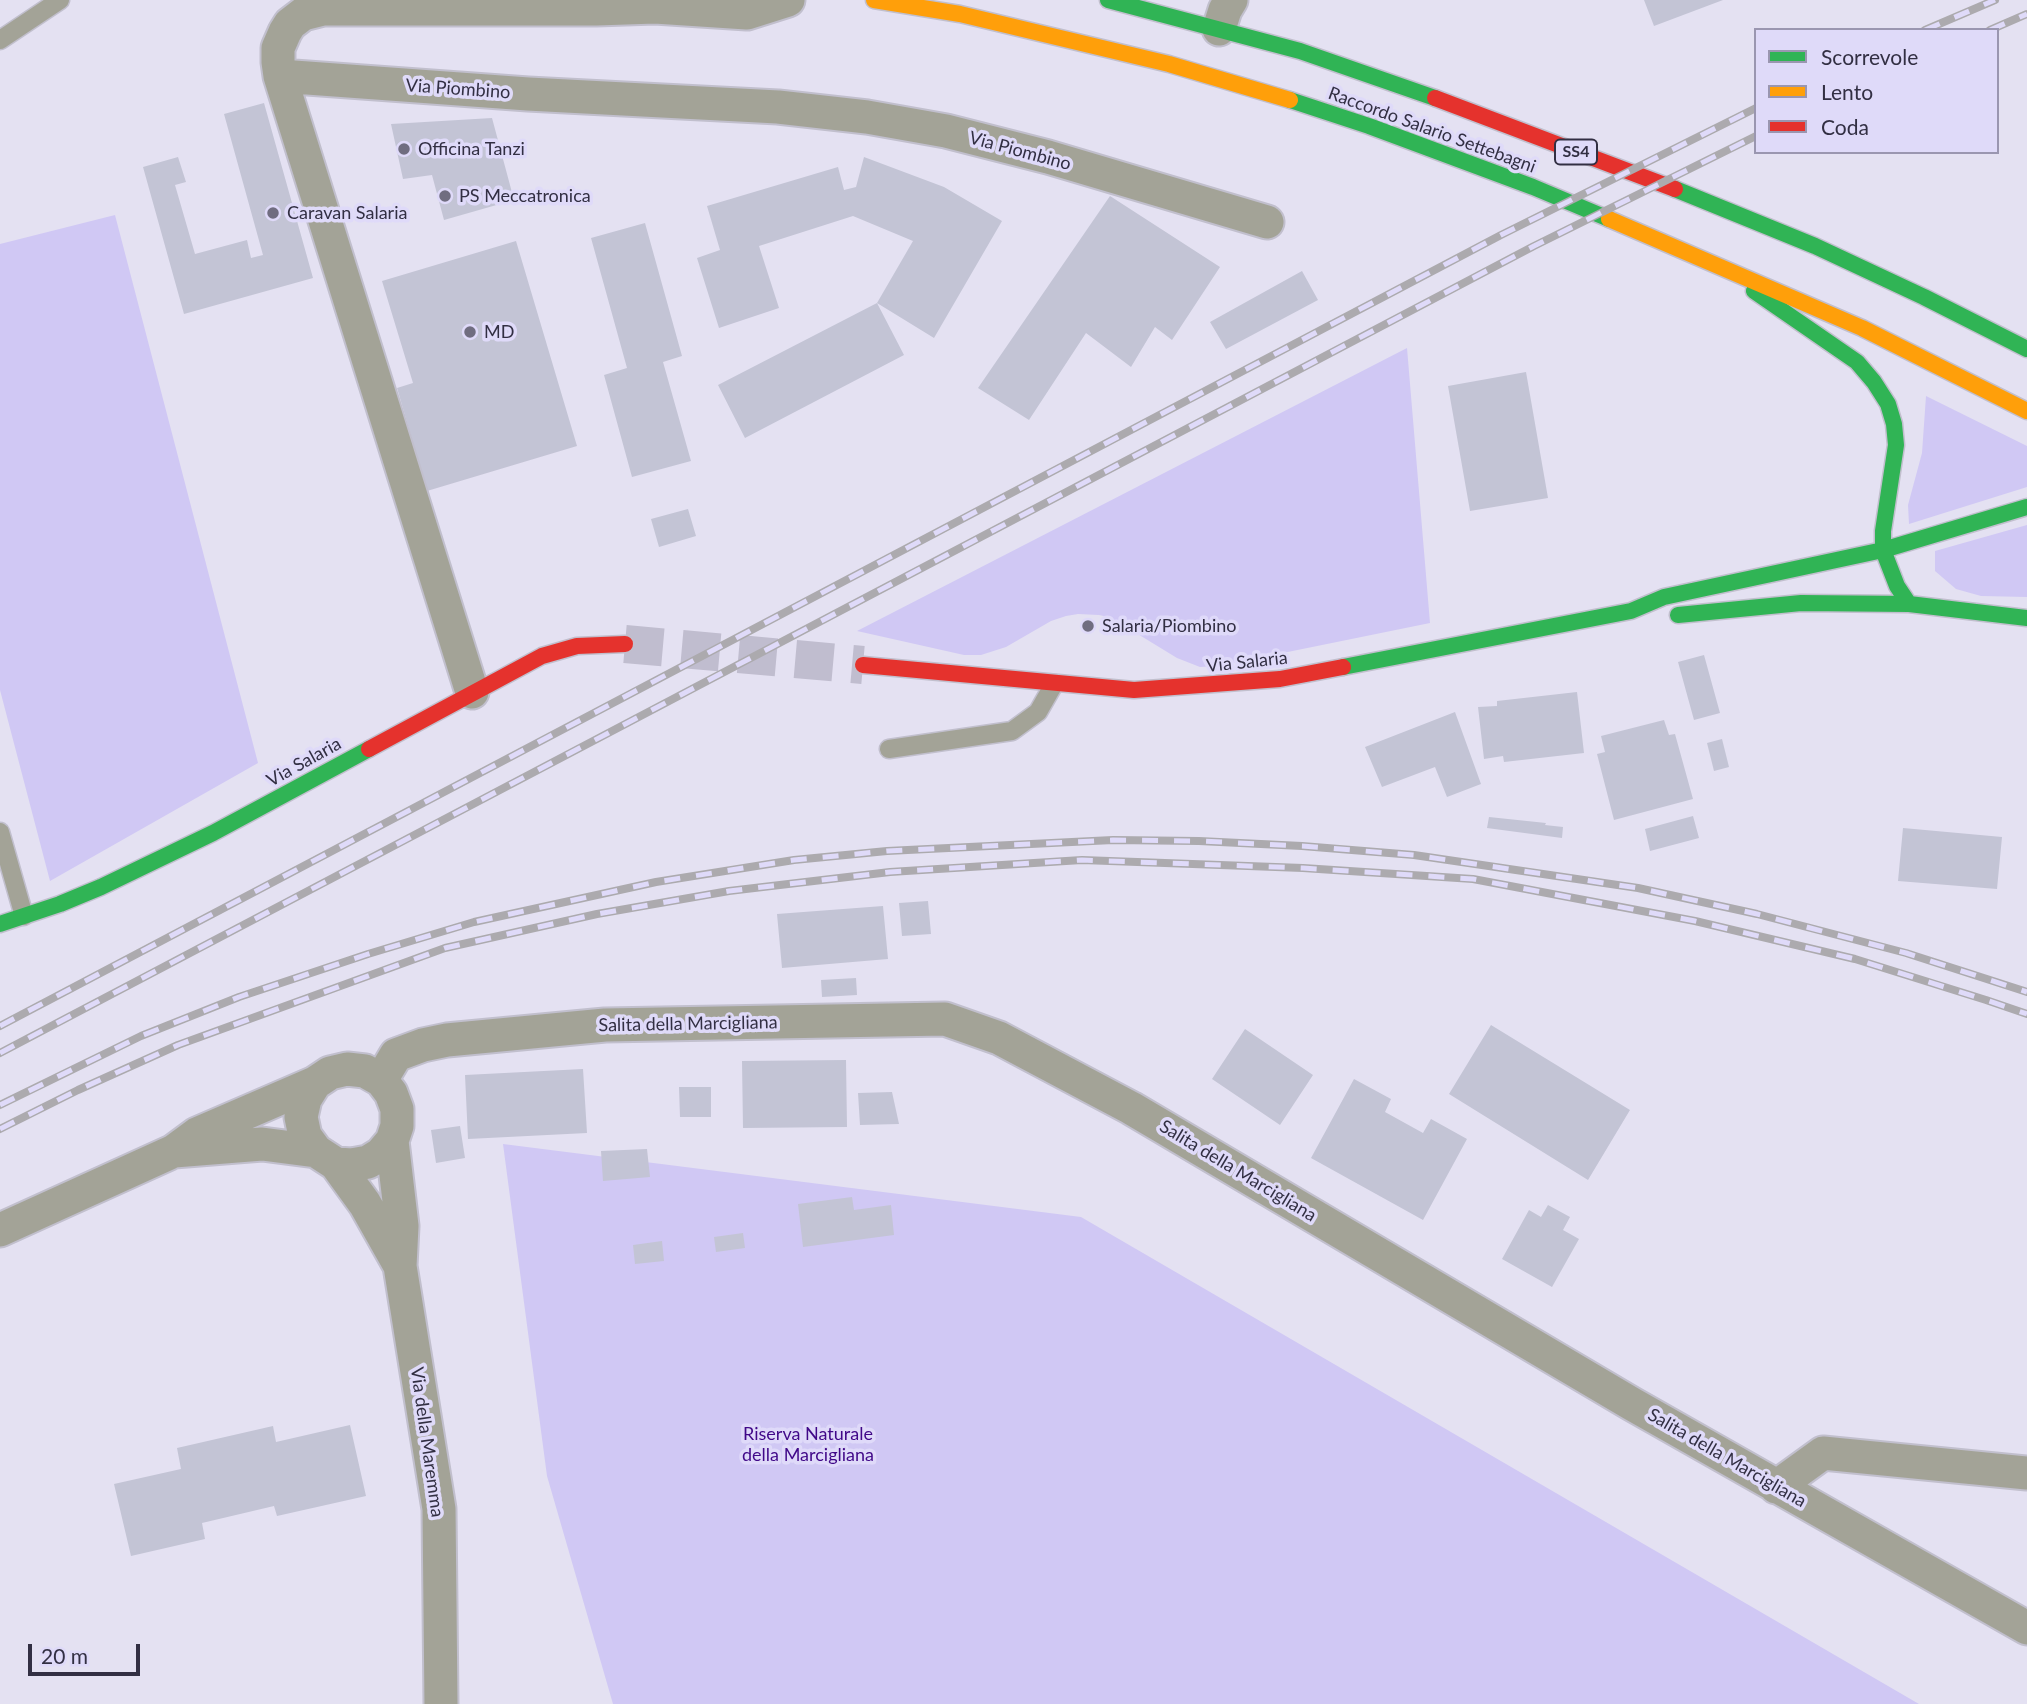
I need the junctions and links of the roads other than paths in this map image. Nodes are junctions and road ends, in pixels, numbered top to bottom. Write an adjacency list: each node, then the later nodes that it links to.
1 (788, 0): 7 (street)
2 (874, 0): 9 (street, Raccordo Salario Settebagni)
3 (1108, 0): 5 (street, Raccordo Salario Settebagni / SS4)
4 (58, 1): 6 (lane)
5 (1225, 15): 10 (street, Raccordo Salario Settebagni / SS4)
6 (0, 40)
7 (280, 76): 8 (street, Via Piombino); 20 (street)
8 (1267, 222)
9 (1710, 261): 11 (street, Raccordo Salario Settebagni); 13 (street)
10 (2027, 349)
11 (2027, 411)
12 (2027, 507): 13 (street)
13 (1883, 550): 14 (street); 15 (street)
14 (1909, 604): 15 (street); 16 (street)
15 (1631, 611): 19 (street, Via Salaria)
16 (2027, 618)
17 (625, 645): 20 (street, Via Salaria)
18 (863, 664): 19 (street, Via Salaria)
19 (1054, 684): 21 (lane)
20 (472, 692): 23 (street, Via Salaria)
21 (888, 749)
22 (0, 832): 23 (lane)
23 (24, 916): 24 (street, Via Salaria)
24 (0, 924)
25 (381, 1080): 26 (street); 27 (street); 33 (street, Salita della Marcigliana)
26 (315, 1083): 28 (street); 29 (street)
27 (392, 1142): 29 (street); 31 (street, Via della Maremma)
28 (174, 1151): 29 (street); 30 (street)
29 (326, 1157): 31 (street, Via della Maremma)
30 (0, 1230)
31 (400, 1266): 35 (street, Via della Maremma)
32 (2027, 1473): 33 (street)
33 (1776, 1487): 34 (street, Salita della Marcigliana)
34 (2027, 1629)
35 (441, 1704)

